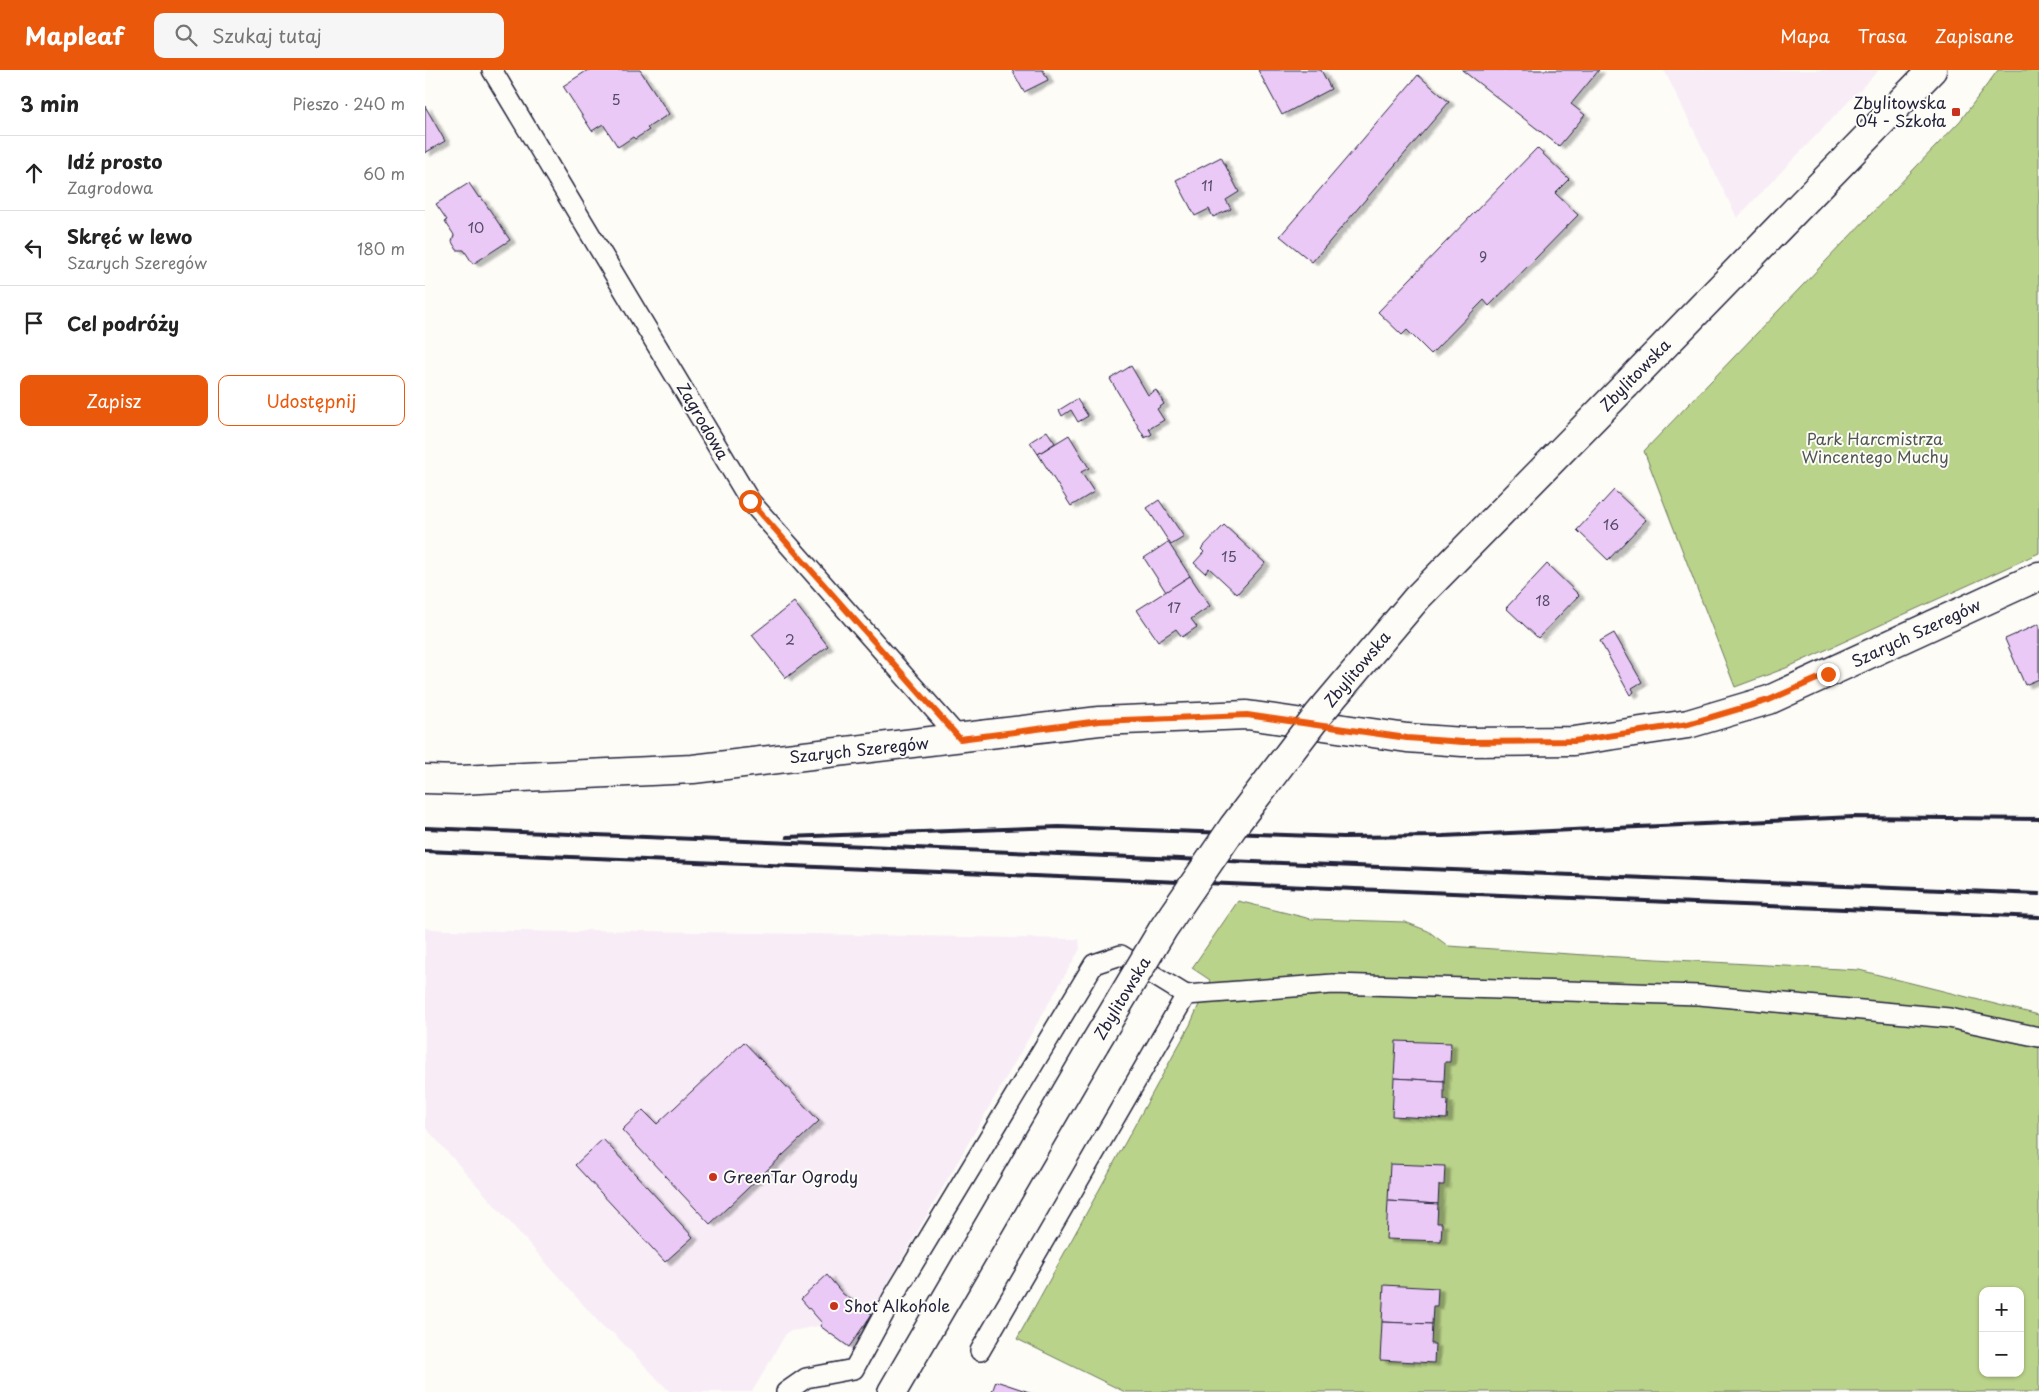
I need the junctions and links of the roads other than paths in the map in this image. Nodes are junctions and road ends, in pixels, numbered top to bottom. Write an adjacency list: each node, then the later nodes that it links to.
1 (493, 70): 4 (lane, Zagrodowa)
2 (1932, 70): 10 (street, Zbylitowska, bridge)
3 (2039, 576): 4 (street, Szarych Szeregów)
4 (960, 739): 5 (street, Szarych Szeregów)
5 (425, 779)
6 (1186, 995): 7 (lane); 8 (lane); 9 (lane)
7 (2039, 1037)
8 (981, 1352)
9 (787, 1392)
10 (892, 1392)

